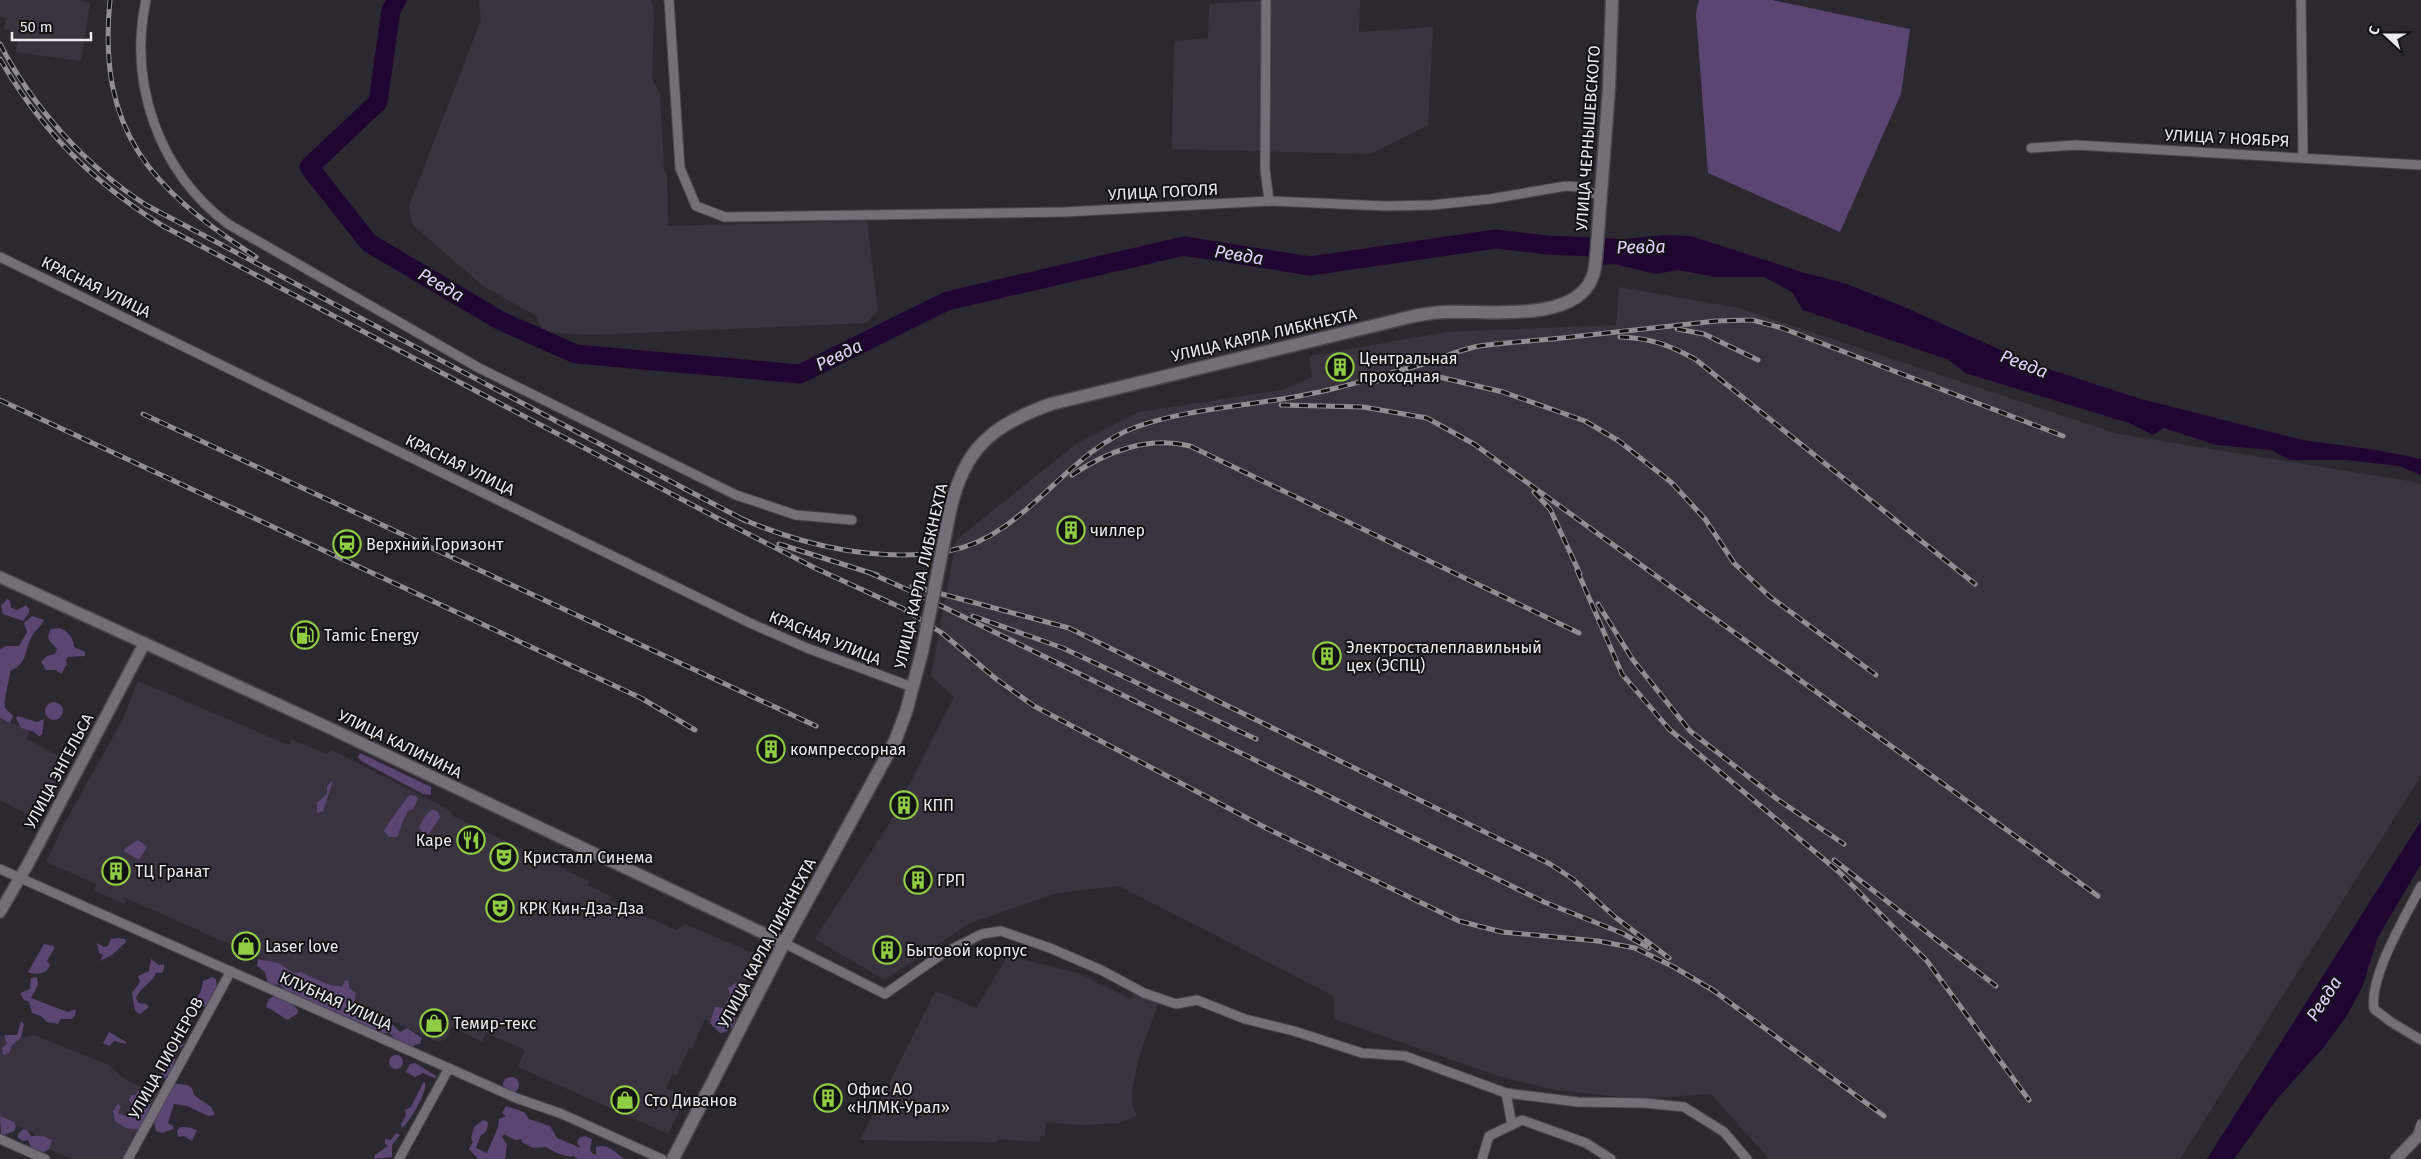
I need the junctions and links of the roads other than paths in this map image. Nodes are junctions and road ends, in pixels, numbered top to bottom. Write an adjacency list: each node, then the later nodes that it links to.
1 (146, 0): 13 (street)
2 (669, 0): 10 (street, УЛИЦА ГОГОЛЯ)
3 (1266, 0): 10 (street)
4 (1612, 0): 9 (main road, УЛИЦА ЧЕРНЫШЕВСКОГО)
5 (2301, 0): 7 (street)
6 (2031, 148): 7 (street, УЛИЦА 7 НОЯБРЯ)
7 (2303, 158): 8 (street, УЛИЦА 7 НОЯБРЯ)
8 (2421, 165)
9 (1600, 196): 10 (street, УЛИЦА ГОГОЛЯ); 12 (main road, УЛИЦА ЧЕРНЫШЕВСКОГО)
10 (1269, 201)
11 (0, 256): 16 (street, КРАСНАЯ УЛИЦА)
12 (1592, 278): 16 (main road, УЛИЦА КАРЛА ЛИБКНЕХТА, bridge)
13 (852, 520)
14 (0, 577): 15 (street, УЛИЦА КАЛИНИНА)
15 (144, 644): 18 (street, УЛИЦА ЭНГЕЛЬСА); 21 (street, УЛИЦА КАЛИНИНА)
16 (912, 687): 21 (main road, УЛИЦА КАРЛА ЛИБКНЕХТА)
17 (0, 869): 18 (street, КЛУБНАЯ УЛИЦА)
18 (20, 878): 20 (street, УЛИЦА ЭНГЕЛЬСА); 22 (street, КЛУБНАЯ УЛИЦА)
19 (2421, 886): 23 (street)
20 (0, 912)
21 (784, 943): 25 (street); 34 (main road, УЛИЦА КАРЛА ЛИБКНЕХТА)
22 (231, 971): 24 (street, КЛУБНАЯ УЛИЦА); 31 (street, УЛИЦА ПИОНЕРОВ)
23 (2421, 1040)
24 (449, 1068): 32 (street); 33 (street, КЛУБНАЯ УЛИЦА)
25 (1506, 1093): 27 (street); 37 (street)
26 (2421, 1124): 28 (street)
27 (1512, 1125): 35 (street); 36 (street)
28 (2419, 1135): 38 (street)
29 (0, 1139): 30 (street)
30 (45, 1159)
31 (128, 1159)
32 (399, 1159)
33 (662, 1159)
34 (673, 1159)
35 (1482, 1159)
36 (1611, 1159)
37 (1747, 1159)
38 (2396, 1159)

